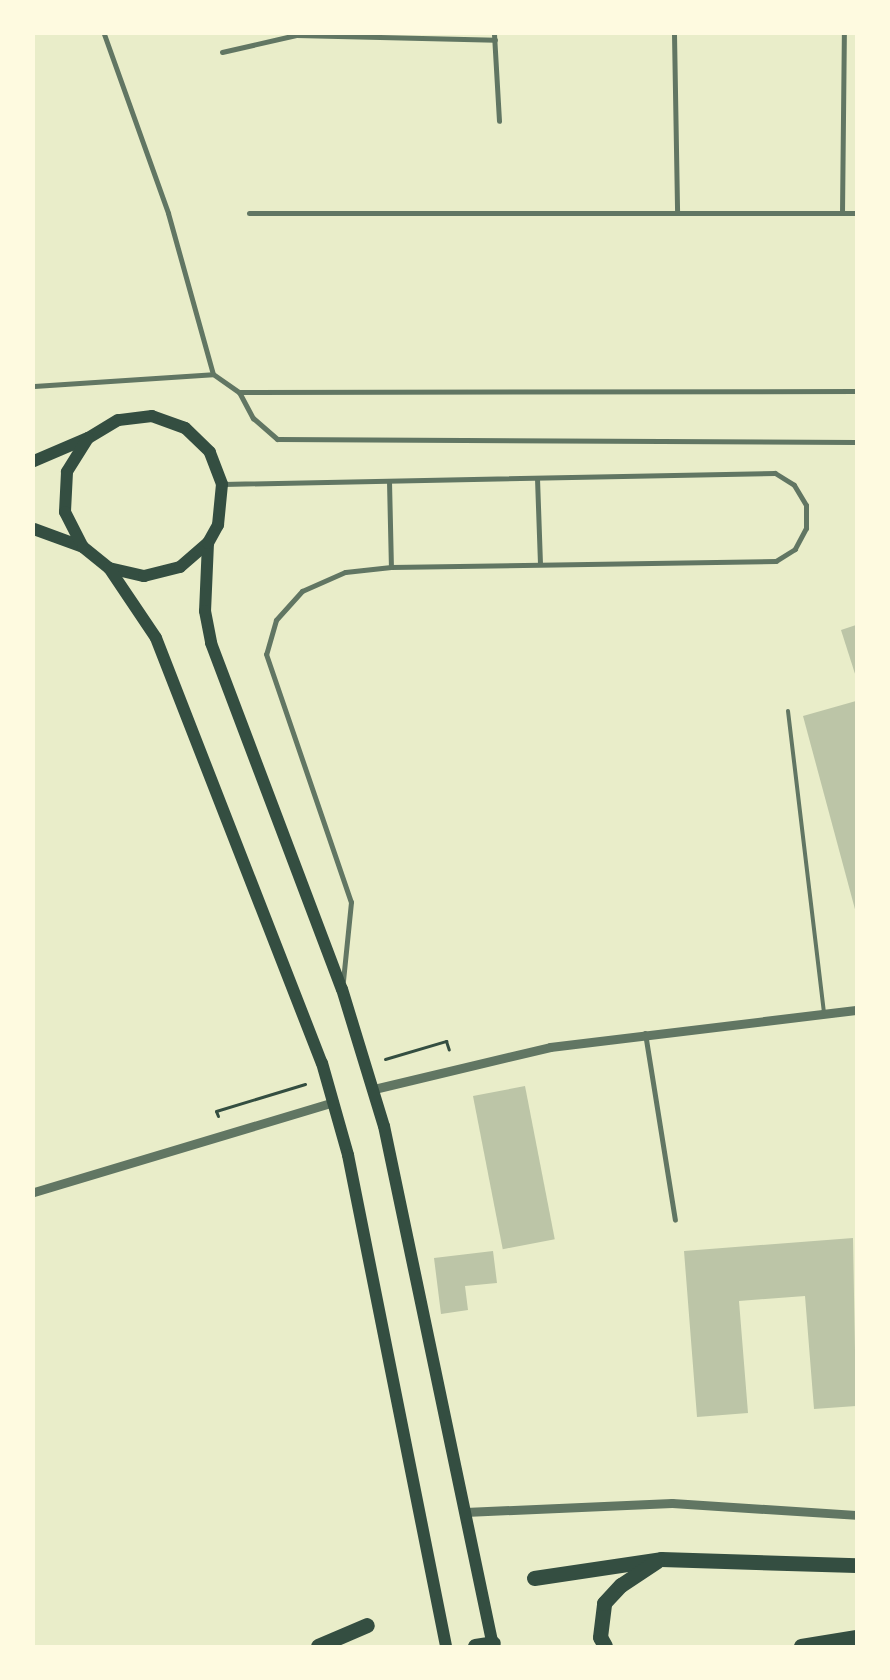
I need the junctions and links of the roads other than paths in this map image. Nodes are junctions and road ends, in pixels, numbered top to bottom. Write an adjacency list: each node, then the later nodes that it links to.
1 (104, 34): 12 (street)
2 (674, 34): 8 (street)
3 (844, 34): 10 (street)
4 (296, 35): 5 (street); 6 (street)
5 (494, 37): 7 (street)
6 (222, 52)
7 (499, 121)
8 (677, 211): 9 (street); 10 (street)
9 (249, 213)
10 (842, 213): 11 (street)
11 (856, 213)
12 (213, 374): 13 (street); 15 (street)
13 (34, 385)
14 (856, 391): 15 (street)
15 (239, 392): 17 (street)
16 (88, 438): 18 (main road); 21 (main road); 24 (main road)
17 (856, 442)
18 (34, 461)
19 (537, 478): 20 (street); 25 (street); 25 (street)
20 (389, 481): 21 (street); 26 (street)
21 (222, 484): 23 (main road)
22 (34, 529): 24 (main road)
23 (208, 543): 27 (main road); 29 (main road)
24 (83, 547): 27 (main road)
25 (540, 563): 26 (street)
26 (391, 567): 29 (street)
27 (109, 568): 34 (main road)
28 (788, 711): 31 (lane)
29 (342, 989): 33 (main road)
30 (856, 1010): 31 (street)
31 (824, 1013): 32 (street)
32 (645, 1032): 33 (street); 36 (street)
33 (374, 1089): 37 (main road)
34 (334, 1102): 35 (street); 46 (main road)
35 (34, 1192)
36 (675, 1220)
37 (465, 1512): 38 (street); 44 (main road)
38 (856, 1515)
39 (661, 1559): 40 (highway); 41 (highway); 48 (highway)
40 (856, 1565)
41 (534, 1578)
42 (367, 1625): 45 (highway)
43 (856, 1637): 49 (highway)
44 (493, 1645): 47 (highway)
45 (318, 1646)
46 (446, 1646)
47 (475, 1646)
48 (605, 1646)
49 (801, 1646)

